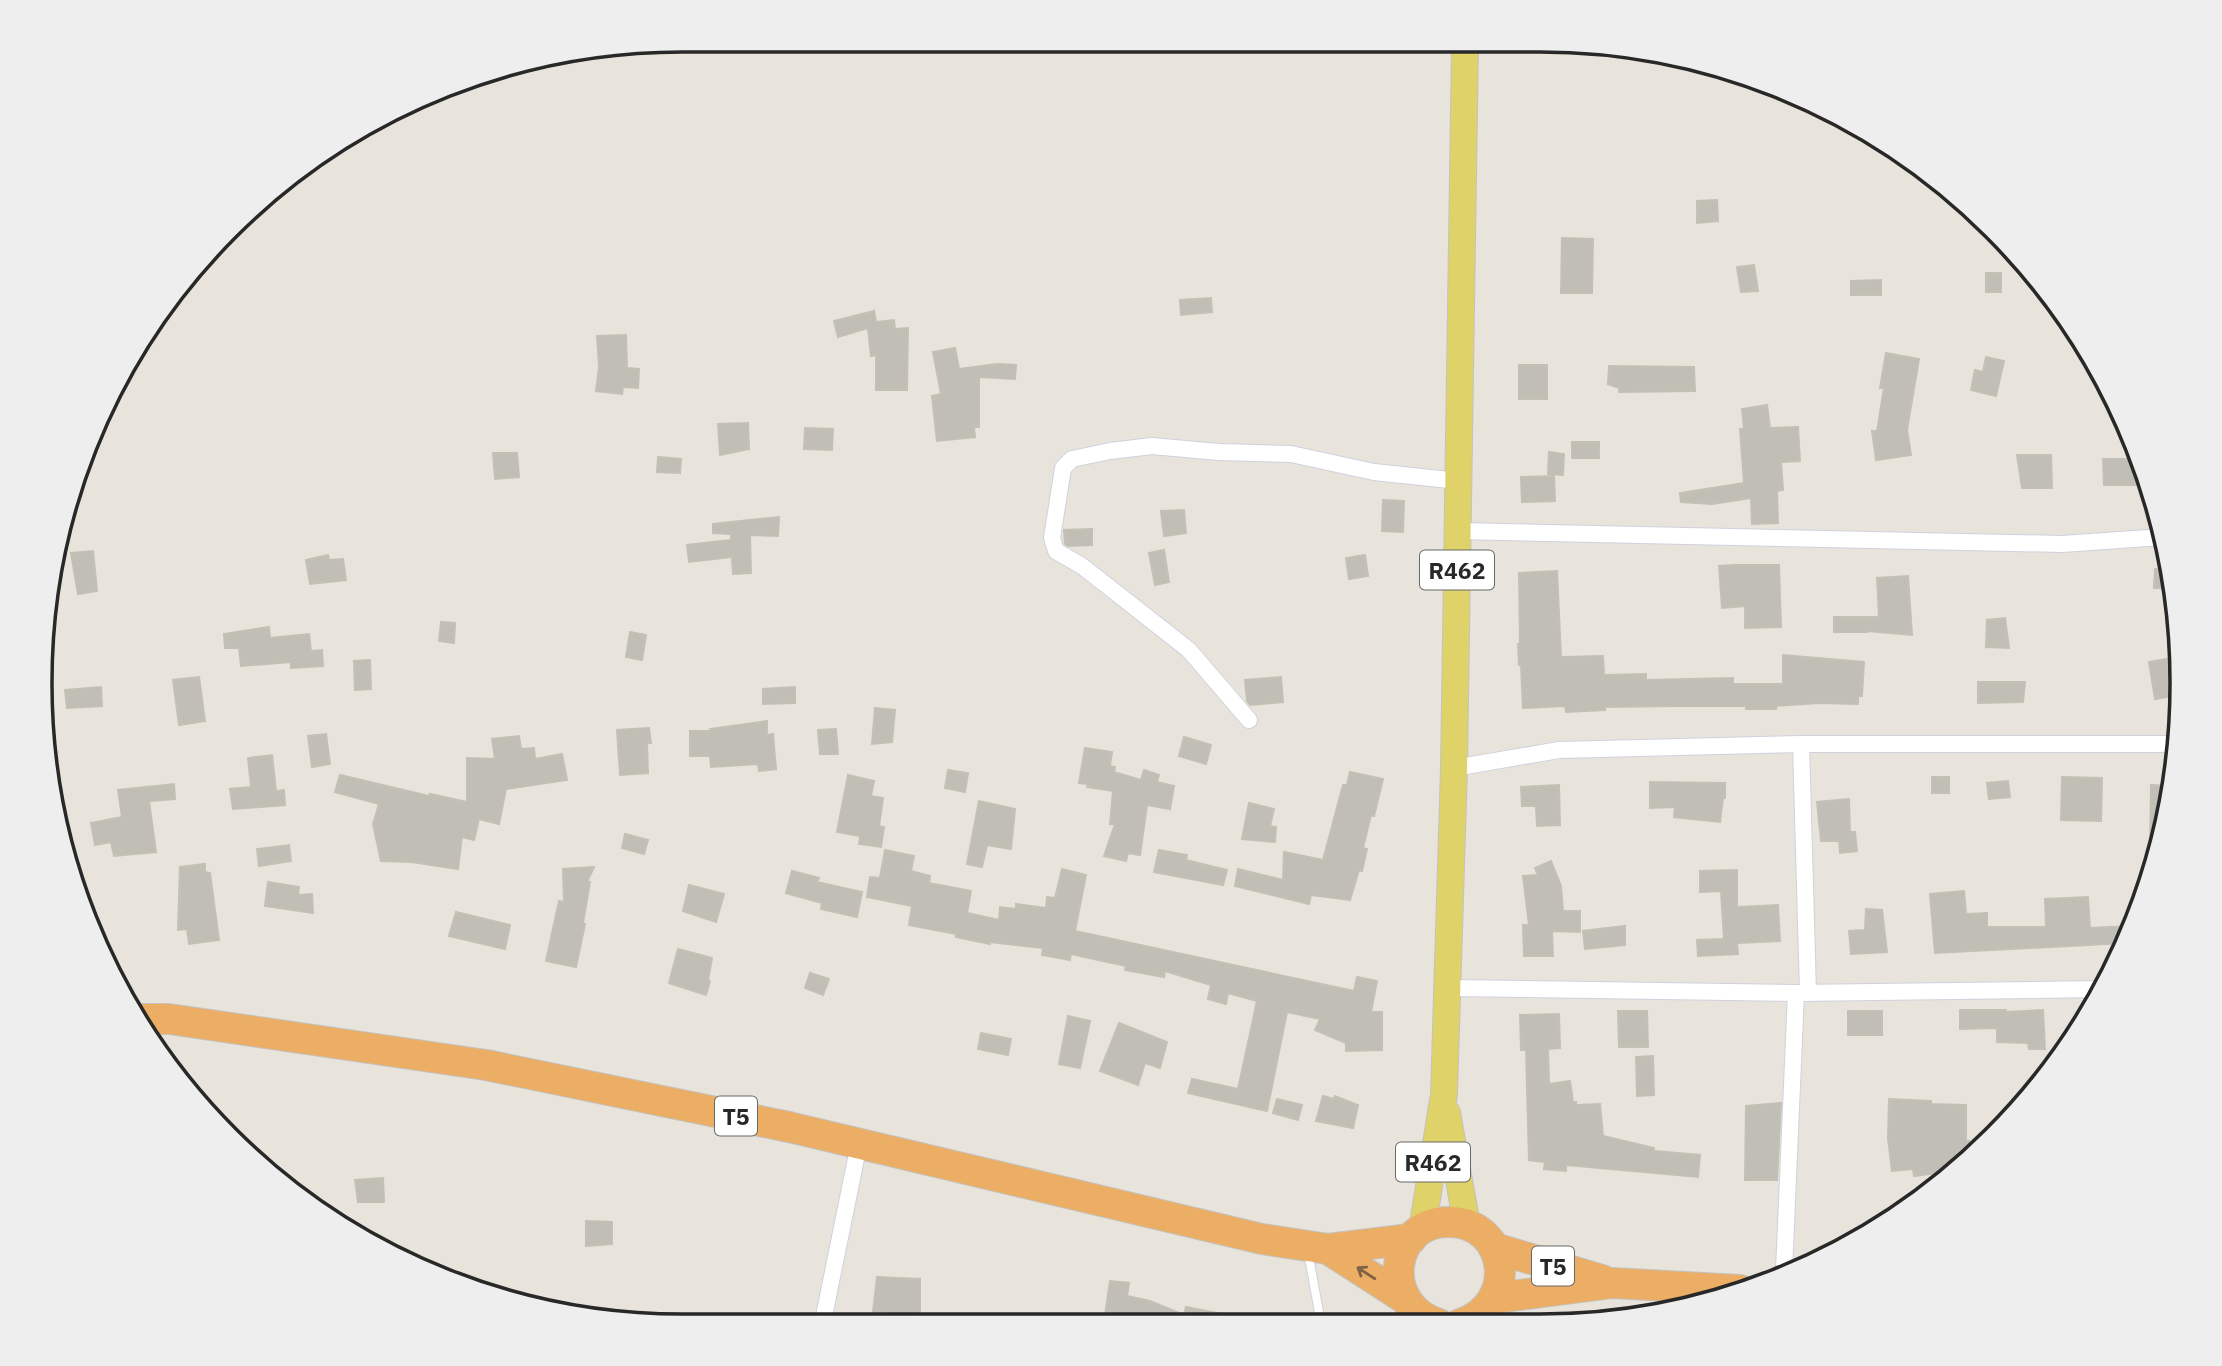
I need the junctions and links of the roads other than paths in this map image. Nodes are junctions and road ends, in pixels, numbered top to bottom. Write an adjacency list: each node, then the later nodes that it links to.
1 (1465, 52): 2 (main road, R462)
2 (1459, 481): 3 (main road, R462); 5 (street)
3 (1458, 531): 4 (street); 8 (main road, R462)
4 (2152, 538)
5 (1249, 720)
6 (1801, 744): 7 (street); 8 (street); 11 (street)
7 (2166, 744)
8 (1454, 768): 9 (main road, R462)
9 (1448, 988): 11 (street); 13 (main road, R462)
10 (2090, 989): 11 (street)
11 (1802, 993): 19 (street)
12 (150, 1019): 14 (highway, T5)
13 (1444, 1094): 15 (main road, R462); 16 (main road, R462)
14 (859, 1144): 17 (highway, T5); 23 (street)
15 (1467, 1225): 16 (highway); 18 (highway)
16 (1416, 1234): 17 (highway, T5); 25 (highway)
17 (1317, 1247): 24 (lane); 25 (highway, T5, one-way to 17)
18 (1494, 1248): 20 (highway, T5); 22 (highway)
19 (1784, 1264)
20 (1612, 1283): 21 (highway, T5); 22 (highway, T5)
21 (1713, 1289)
22 (1495, 1298): 26 (highway)
23 (824, 1314)
24 (1321, 1314)
25 (1417, 1314)
26 (1481, 1314)

